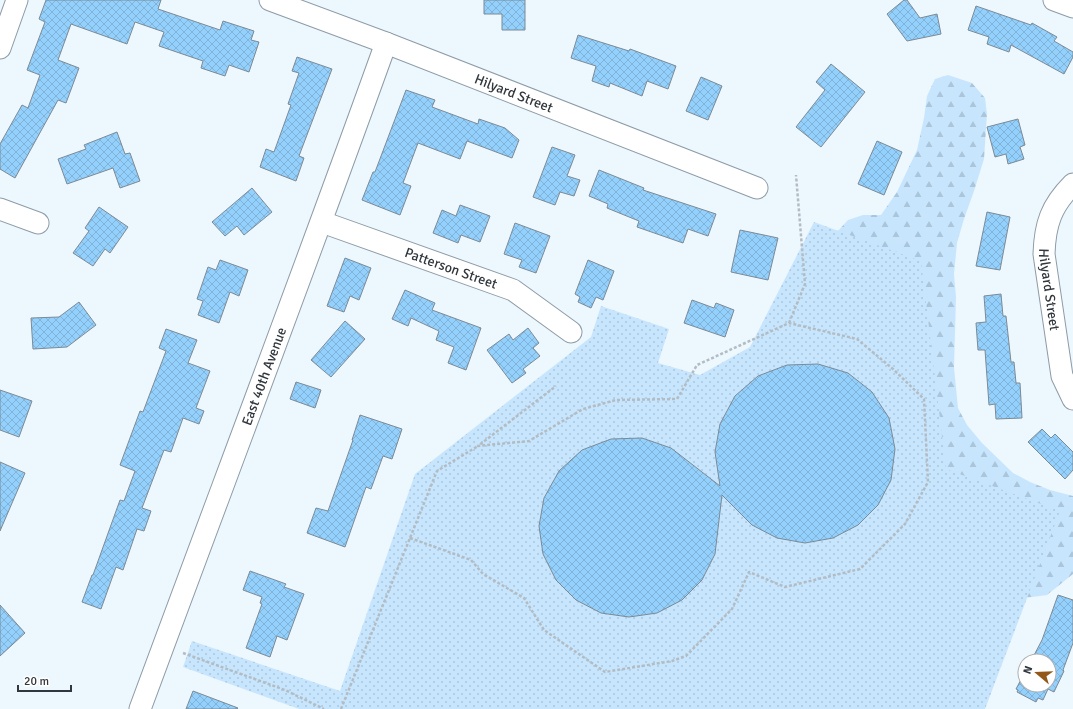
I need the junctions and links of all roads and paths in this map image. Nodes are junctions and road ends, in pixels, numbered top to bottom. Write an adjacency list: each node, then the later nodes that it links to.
1 (17, 0): 6 (street)
2 (270, 0): 5 (street, Hilyard Street)
3 (1054, 0): 4 (street)
4 (1073, 7)
5 (386, 43): 9 (street, Hilyard Street); 11 (street, East 40th Avenue)
6 (0, 48)
7 (796, 175): 13 (path)
8 (1073, 184): 16 (street, Hilyard Street)
9 (757, 188)
10 (0, 209): 12 (street)
11 (322, 222): 14 (street, Patterson Street); 20 (street, East 40th Avenue)
12 (38, 223)
13 (790, 323): 17 (path); 18 (path)
14 (571, 332)
15 (556, 386): 17 (path)
16 (1073, 399)
17 (478, 446): 18 (path)
18 (410, 538): 22 (path)
19 (183, 653): 21 (path)
20 (140, 709)
21 (324, 709)
22 (341, 709)

